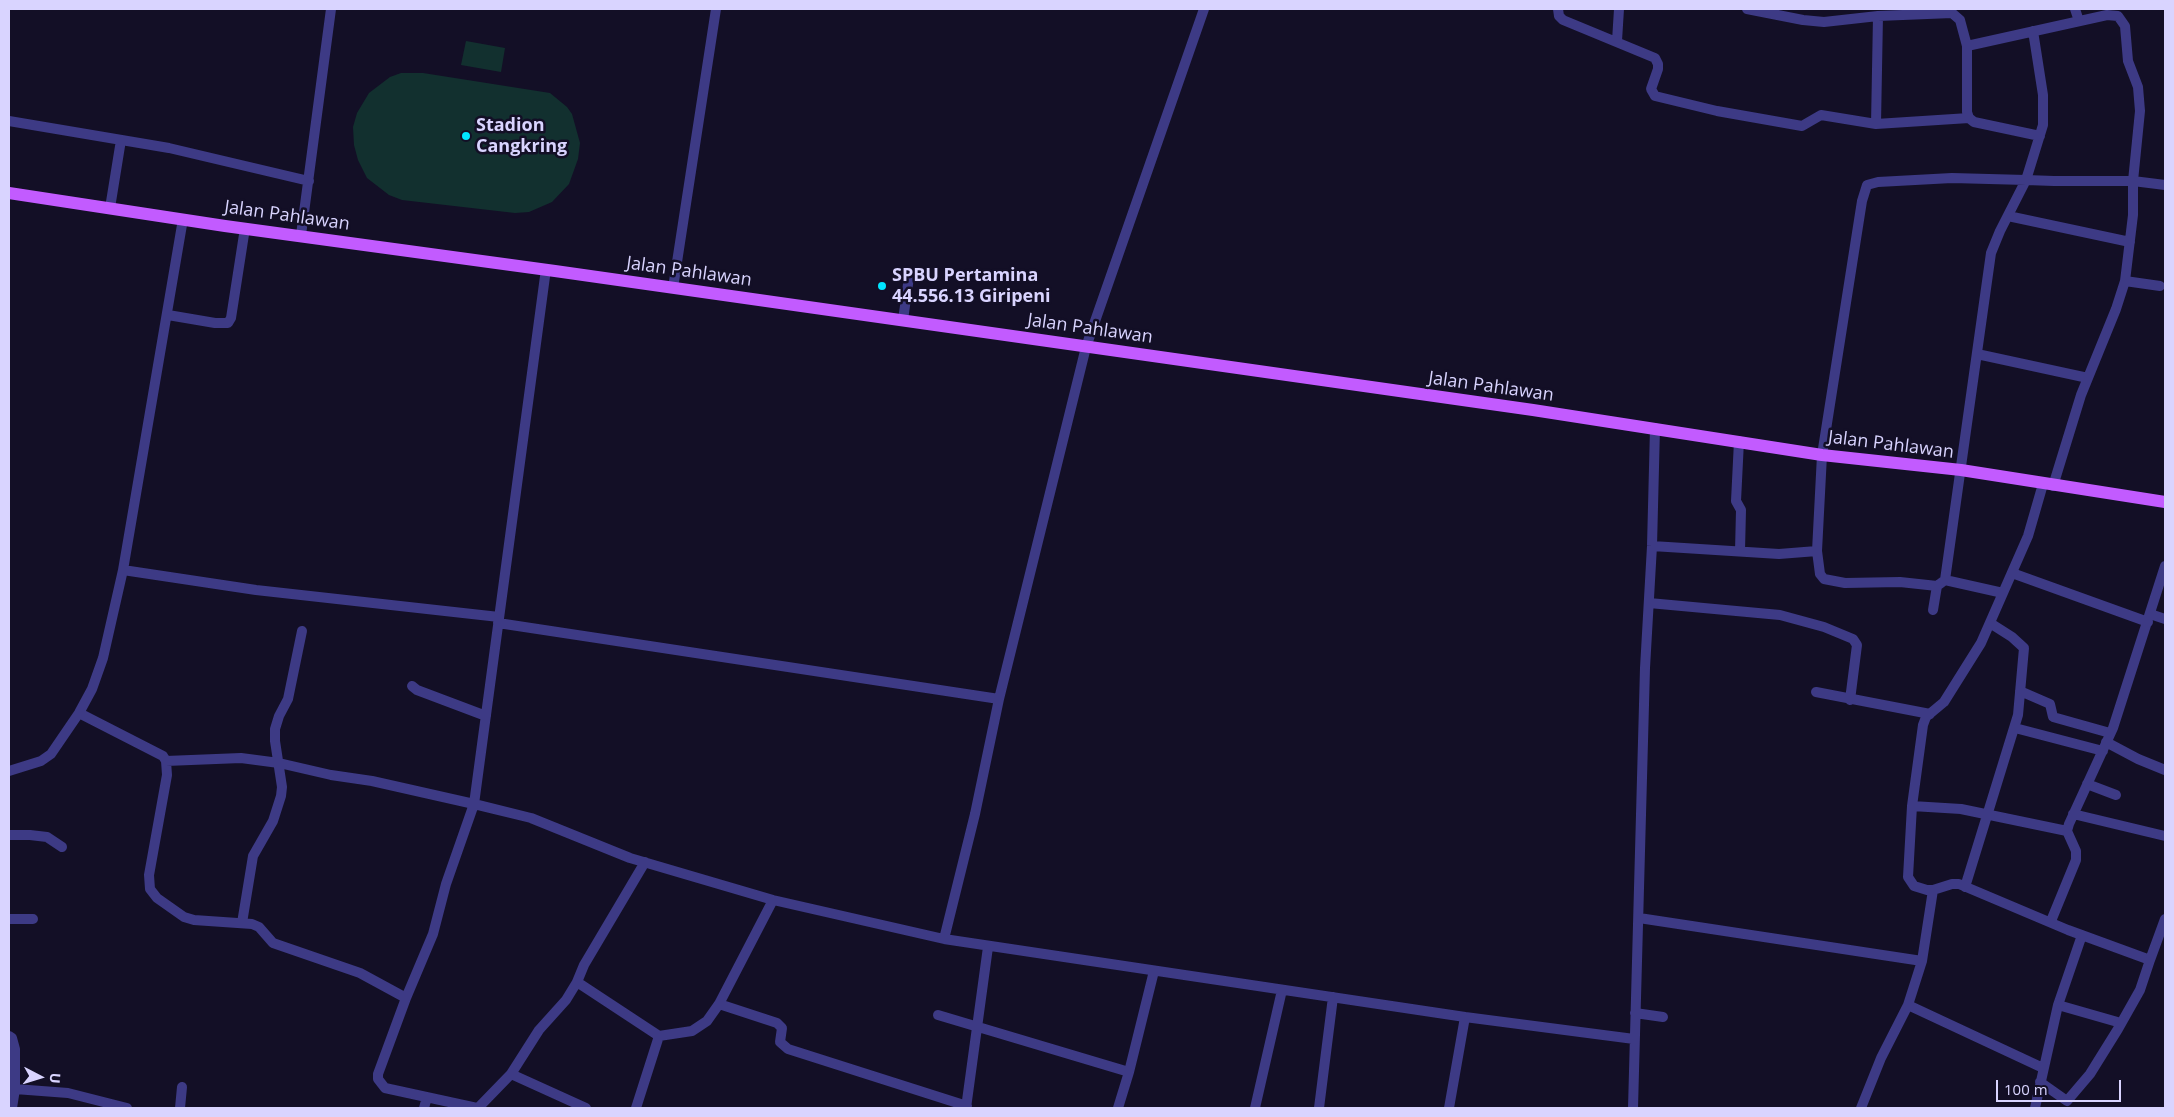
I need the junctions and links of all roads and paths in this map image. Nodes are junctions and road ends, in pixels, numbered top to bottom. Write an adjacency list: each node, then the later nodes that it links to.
1 (331, 9): 19 (street)
2 (716, 9): 33 (street)
3 (1204, 9): 36 (street)
4 (1558, 9): 11 (street)
5 (1619, 9): 11 (street)
6 (1747, 9): 8 (street)
7 (2076, 9): 9 (street)
8 (1878, 16): 12 (street); 15 (street)
9 (2079, 21): 10 (street); 20 (street)
10 (2032, 31): 12 (street); 16 (street)
11 (1617, 41): 15 (street)
12 (1967, 46): 13 (street)
13 (1969, 118): 15 (street); 16 (street)
14 (9, 122): 17 (street)
15 (1876, 124)
16 (2040, 136): 18 (street)
17 (121, 140): 19 (street); 23 (street)
18 (2026, 180): 20 (street); 24 (street); 41 (street)
19 (309, 181): 27 (street)
20 (2134, 181): 21 (street); 28 (street)
21 (2165, 185)
22 (9, 193): 23 (main road, Jalan Pahlawan)
23 (110, 208): 25 (main road, Jalan Pahlawan)
24 (2008, 216): 28 (street); 37 (street)
25 (183, 219): 26 (main road, Jalan Pahlawan); 34 (street)
26 (245, 228): 27 (main road, Jalan Pahlawan); 34 (street)
27 (301, 235): 29 (main road, Jalan Pahlawan)
28 (2130, 242): 31 (street)
29 (546, 269): 33 (main road, Jalan Pahlawan); 57 (street)
30 (909, 276): 35 (street)
31 (2125, 281): 32 (street); 38 (street)
32 (2160, 286)
33 (673, 288): 35 (main road, Jalan Pahlawan)
34 (168, 315): 49 (street)
35 (903, 320): 36 (main road, Jalan Pahlawan)
36 (1086, 346): 39 (main road, Jalan Pahlawan); 63 (street)
37 (1977, 354): 38 (street); 42 (street)
38 (2088, 378): 43 (street)
39 (1655, 428): 40 (main road, Jalan Pahlawan); 45 (street)
40 (1739, 441): 41 (main road, Jalan Pahlawan); 46 (street)
41 (1822, 454): 42 (main road, Jalan Pahlawan); 47 (street)
42 (1961, 470): 43 (main road, Jalan Pahlawan); 51 (street)
43 (2048, 485): 44 (main road, Jalan Pahlawan); 50 (street)
44 (2165, 502)
45 (1652, 546): 46 (street); 53 (street)
46 (1740, 551): 47 (street)
47 (1817, 552): 51 (street)
48 (2165, 566): 55 (street)
49 (123, 570): 57 (street); 65 (street)
50 (2012, 572): 52 (street); 55 (street)
51 (1941, 583): 52 (street); 54 (street)
52 (2003, 593): 58 (street)
53 (1649, 603): 64 (street); 89 (street)
54 (1933, 610)
55 (2149, 618): 56 (street); 69 (street)
56 (2165, 619)
57 (499, 620): 63 (street); 67 (street)
58 (1990, 623): 61 (street); 66 (street)
59 (302, 631): 71 (street)
60 (412, 686): 67 (street)
61 (2020, 691): 68 (street); 69 (street)
62 (1816, 692): 64 (street)
63 (998, 699): 95 (street)
64 (1850, 700): 66 (street)
65 (79, 713): 70 (street); 73 (street)
66 (1930, 714): 77 (street)
67 (486, 716): 76 (street)
68 (2015, 728): 69 (street); 79 (street)
69 (2106, 742): 72 (street); 74 (street)
70 (166, 761): 71 (street); 93 (street)
71 (279, 763): 76 (street); 93 (street)
72 (2165, 770)
73 (9, 771)
74 (2087, 784): 75 (street); 78 (street)
75 (2116, 795)
76 (474, 804): 84 (street); 103 (street)
77 (1912, 806): 79 (street); 86 (street)
78 (2073, 814): 80 (street); 82 (street)
79 (1989, 815): 80 (street); 85 (street)
80 (2067, 832): 92 (street)
81 (9, 835): 83 (street)
82 (2165, 836)
83 (62, 847)
84 (645, 862): 87 (street); 100 (street)
85 (1965, 887): 86 (street); 92 (street)
86 (1933, 890): 98 (street)
87 (773, 900): 95 (street); 104 (street)
88 (9, 918): 90 (street)
89 (1639, 918): 98 (street); 107 (street)
90 (33, 919)
91 (2165, 919): 97 (street)
92 (2051, 921): 94 (street)
93 (242, 924): 103 (street)
94 (2082, 935): 97 (street); 106 (street)
95 (944, 939): 96 (street)
96 (988, 947): 99 (street); 112 (street)
97 (2150, 960): 111 (street)
98 (1922, 961): 105 (street)
99 (1154, 971): 101 (street); 117 (street)
100 (577, 982): 114 (street); 118 (street)
101 (1282, 990): 102 (street); 133 (street)
102 (1333, 997): 109 (street); 134 (street)
103 (406, 998): 122 (street)
104 (719, 1004): 114 (street); 124 (street)
105 (1908, 1005): 116 (street); 137 (street)
106 (2058, 1005): 111 (street); 116 (street)
107 (1635, 1013): 110 (street); 115 (street)
108 (938, 1015): 112 (street)
109 (1465, 1017): 115 (street); 135 (street)
110 (1663, 1017)
111 (2121, 1023): 123 (street)
112 (976, 1025): 117 (street); 124 (street)
113 (9, 1036): 121 (street)
114 (659, 1036): 131 (street)
115 (1634, 1039): 136 (street)
116 (2043, 1068): 119 (street)
117 (1129, 1072): 132 (street)
118 (511, 1074): 129 (street); 130 (street)
119 (2040, 1082): 123 (street); 138 (street)
120 (182, 1088): 127 (street)
121 (16, 1089): 125 (street); 126 (street)
122 (427, 1096): 128 (street); 129 (street)
123 (2068, 1106)
124 (967, 1107)
125 (12, 1108)
126 (128, 1108)
127 (180, 1108)
128 (424, 1108)
129 (477, 1108)
130 (586, 1108)
131 (636, 1108)
132 (1118, 1108)
133 (1254, 1108)
134 (1319, 1108)
135 (1449, 1108)
136 (1633, 1108)
137 (1861, 1108)
138 (2035, 1108)

